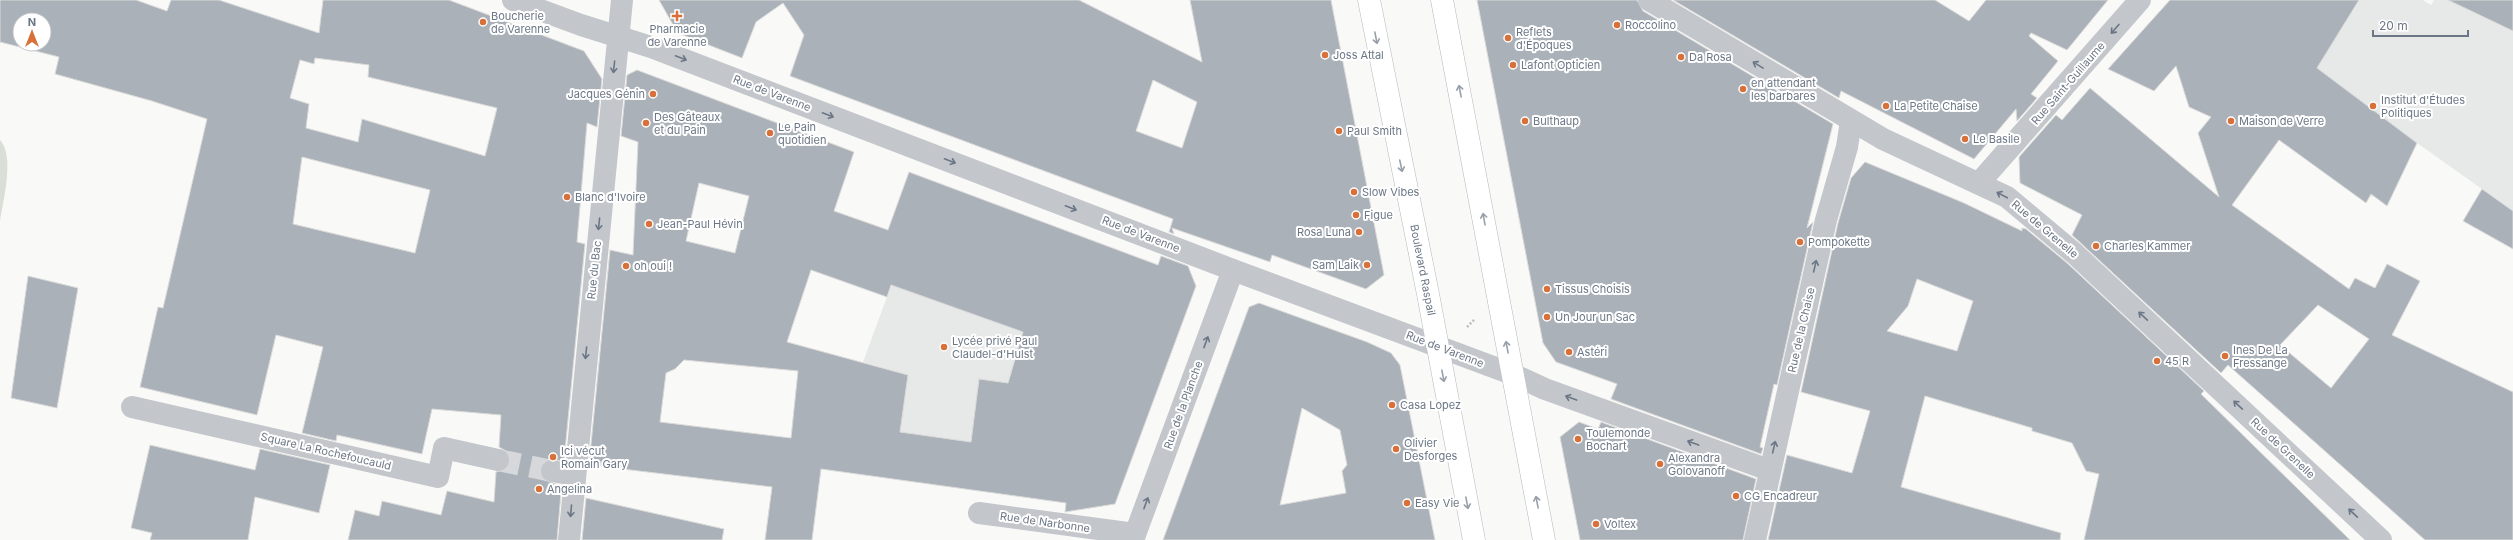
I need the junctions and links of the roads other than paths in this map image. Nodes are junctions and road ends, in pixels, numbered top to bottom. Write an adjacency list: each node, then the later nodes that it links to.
1 (513, 0): 7 (street, Rue de Varenne)
2 (622, 0): 7 (street, Rue du Bac)
3 (1369, 0): 11 (main road, Boulevard Raspail, one-way to 11)
4 (1442, 0): 12 (main road, one-way to 4)
5 (1649, 0): 8 (street, Rue de Grenelle, one-way to 5)
6 (2140, 0): 9 (street, Rue Saint-Guillaume, one-way to 9)
7 (618, 36): 10 (street, Rue de Varenne, one-way to 10); 17 (street, Rue du Bac, one-way to 17)
8 (1851, 121): 9 (street, Rue de Grenelle); 15 (street, Rue de la Chaise, one-way to 8)
9 (1979, 183): 24 (street, Rue de Grenelle, one-way to 9)
10 (1233, 270): 11 (street, Rue de Varenne); 19 (street, Rue de la Planche, one-way to 10)
11 (1438, 346): 12 (street, Rue de Varenne); 21 (main road, Boulevard Raspail, one-way to 21)
12 (1512, 374): 15 (street, Rue de Varenne, one-way to 12); 22 (main road, one-way to 12)
13 (132, 406): 14 (street, Square La Rochefoucauld)
14 (498, 460)
15 (1769, 470): 23 (street, Rue de la Chaise)
16 (552, 471): 17 (street)
17 (574, 476): 20 (street, Rue du Bac, one-way to 20)
18 (979, 513): 19 (street, Rue de Narbonne)
19 (1134, 537)
20 (569, 540)
21 (1474, 540)
22 (1544, 540)
23 (1755, 540)
24 (2381, 540)

